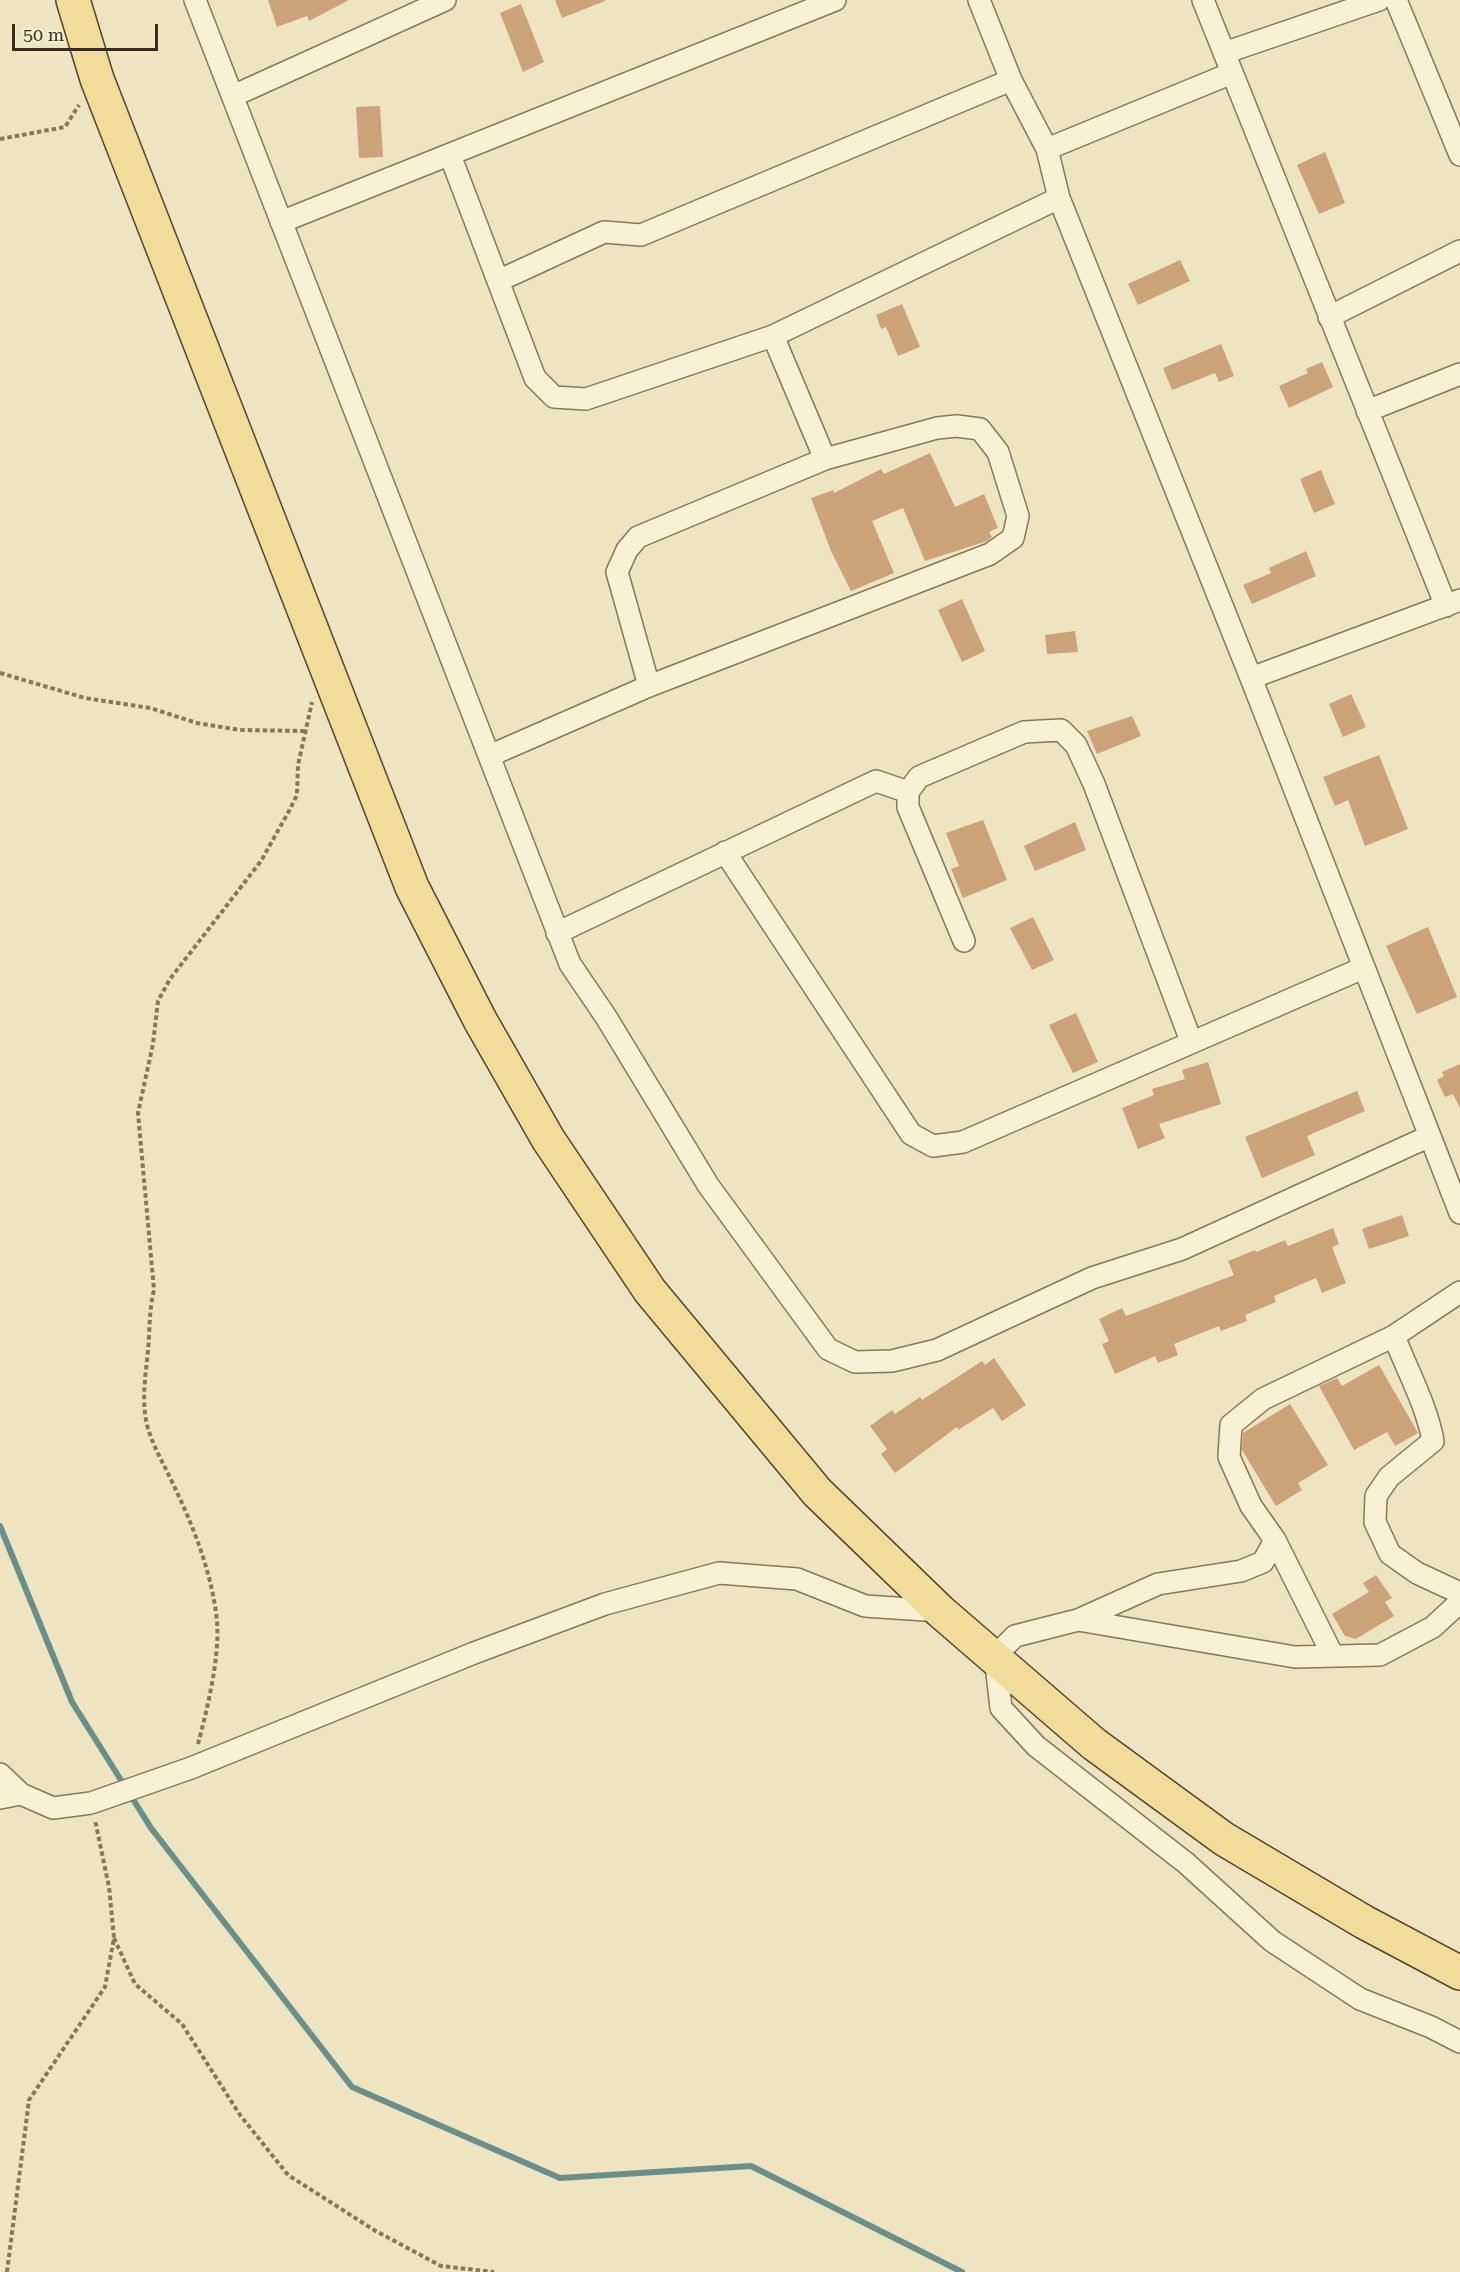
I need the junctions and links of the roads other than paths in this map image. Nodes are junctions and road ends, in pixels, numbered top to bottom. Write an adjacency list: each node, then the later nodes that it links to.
1 (73, 0): 42 (main road)
2 (195, 0): 12 (street)
3 (445, 0): 12 (street)
4 (835, 0): 14 (street)
5 (979, 0): 11 (street)
6 (1203, 0): 9 (street)
7 (1379, 0): 9 (street)
8 (1396, 0): 15 (street)
9 (1224, 53): 10 (street)
10 (1232, 73): 13 (street); 20 (street)
11 (1011, 80): 13 (street); 19 (street)
12 (233, 96): 17 (street)
13 (1047, 149): 16 (street)
14 (450, 155): 17 (street); 19 (street)
15 (1460, 155)
16 (1059, 198): 21 (street); 26 (street)
17 (281, 222): 28 (street)
18 (1460, 251): 20 (street)
19 (498, 281): 21 (street)
20 (1329, 317): 23 (street)
21 (773, 336): 24 (street)
22 (1460, 374): 23 (street)
23 (1367, 411): 25 (street)
24 (825, 459): 27 (street); 27 (street)
25 (1453, 603): 26 (street)
26 (1251, 678): 33 (street)
27 (649, 686): 28 (street)
28 (489, 756): 31 (street)
29 (908, 792): 30 (street); 32 (street); 34 (street)
30 (725, 852): 31 (street); 34 (street)
31 (557, 933): 35 (street)
32 (964, 941)
33 (1364, 968): 34 (street); 35 (street)
34 (1191, 1041)
35 (1430, 1136): 36 (street)
36 (1460, 1213)
37 (1460, 1292): 38 (street)
38 (1394, 1336): 39 (street); 40 (street)
39 (1275, 1540): 43 (street); 45 (street)
40 (1460, 1593)
41 (1460, 1602): 45 (street)
42 (940, 1611): 44 (main road); 47 (street)
43 (1078, 1620): 44 (street); 45 (street)
44 (995, 1656): 49 (main road); 50 (street)
45 (1333, 1656)
46 (0, 1774): 47 (street)
47 (21, 1794): 48 (street)
48 (0, 1798)
49 (1460, 1973)
50 (1460, 2042)

